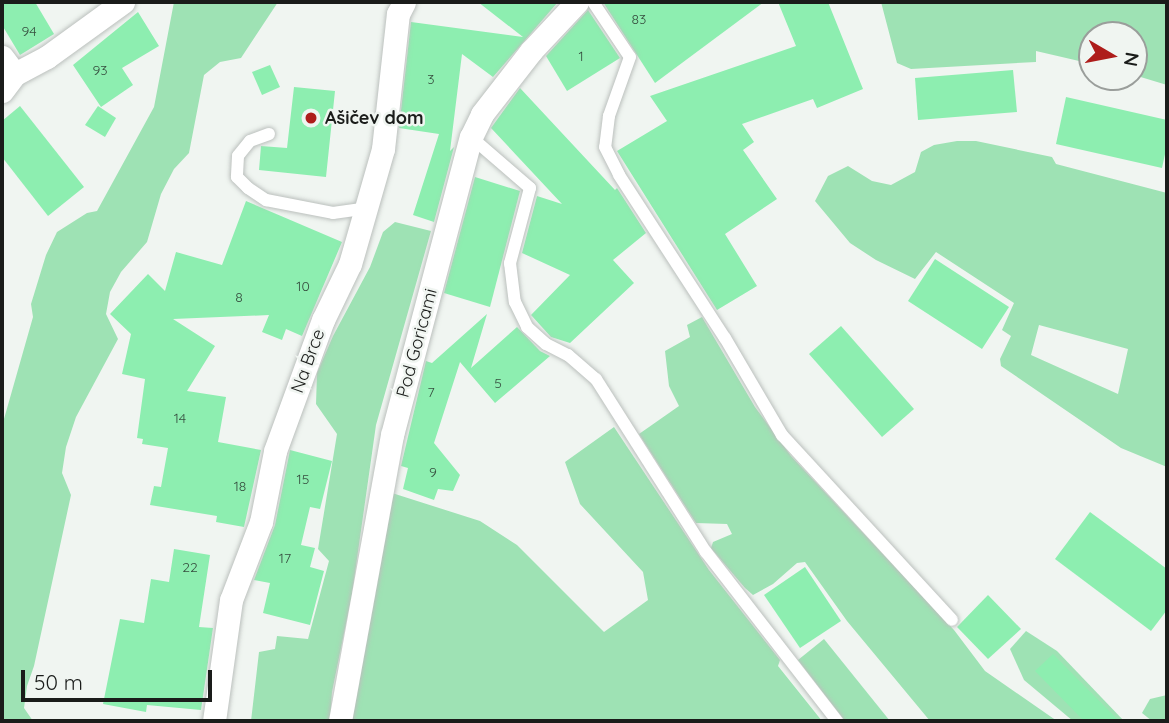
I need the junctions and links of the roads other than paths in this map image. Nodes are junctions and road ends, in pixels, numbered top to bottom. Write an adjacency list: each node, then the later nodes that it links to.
1 (123, 2): 5 (street)
2 (404, 2): 8 (street, Na Brce)
3 (577, 2): 7 (street, Pod Goricami)
4 (593, 2): 9 (lane)
5 (5, 73)
6 (269, 134): 8 (lane)
7 (471, 137): 11 (street, Pod Goricami); 12 (lane)
8 (367, 208): 10 (street, Na Brce)
9 (952, 620)
10 (214, 721)
11 (340, 721)
12 (837, 721)

